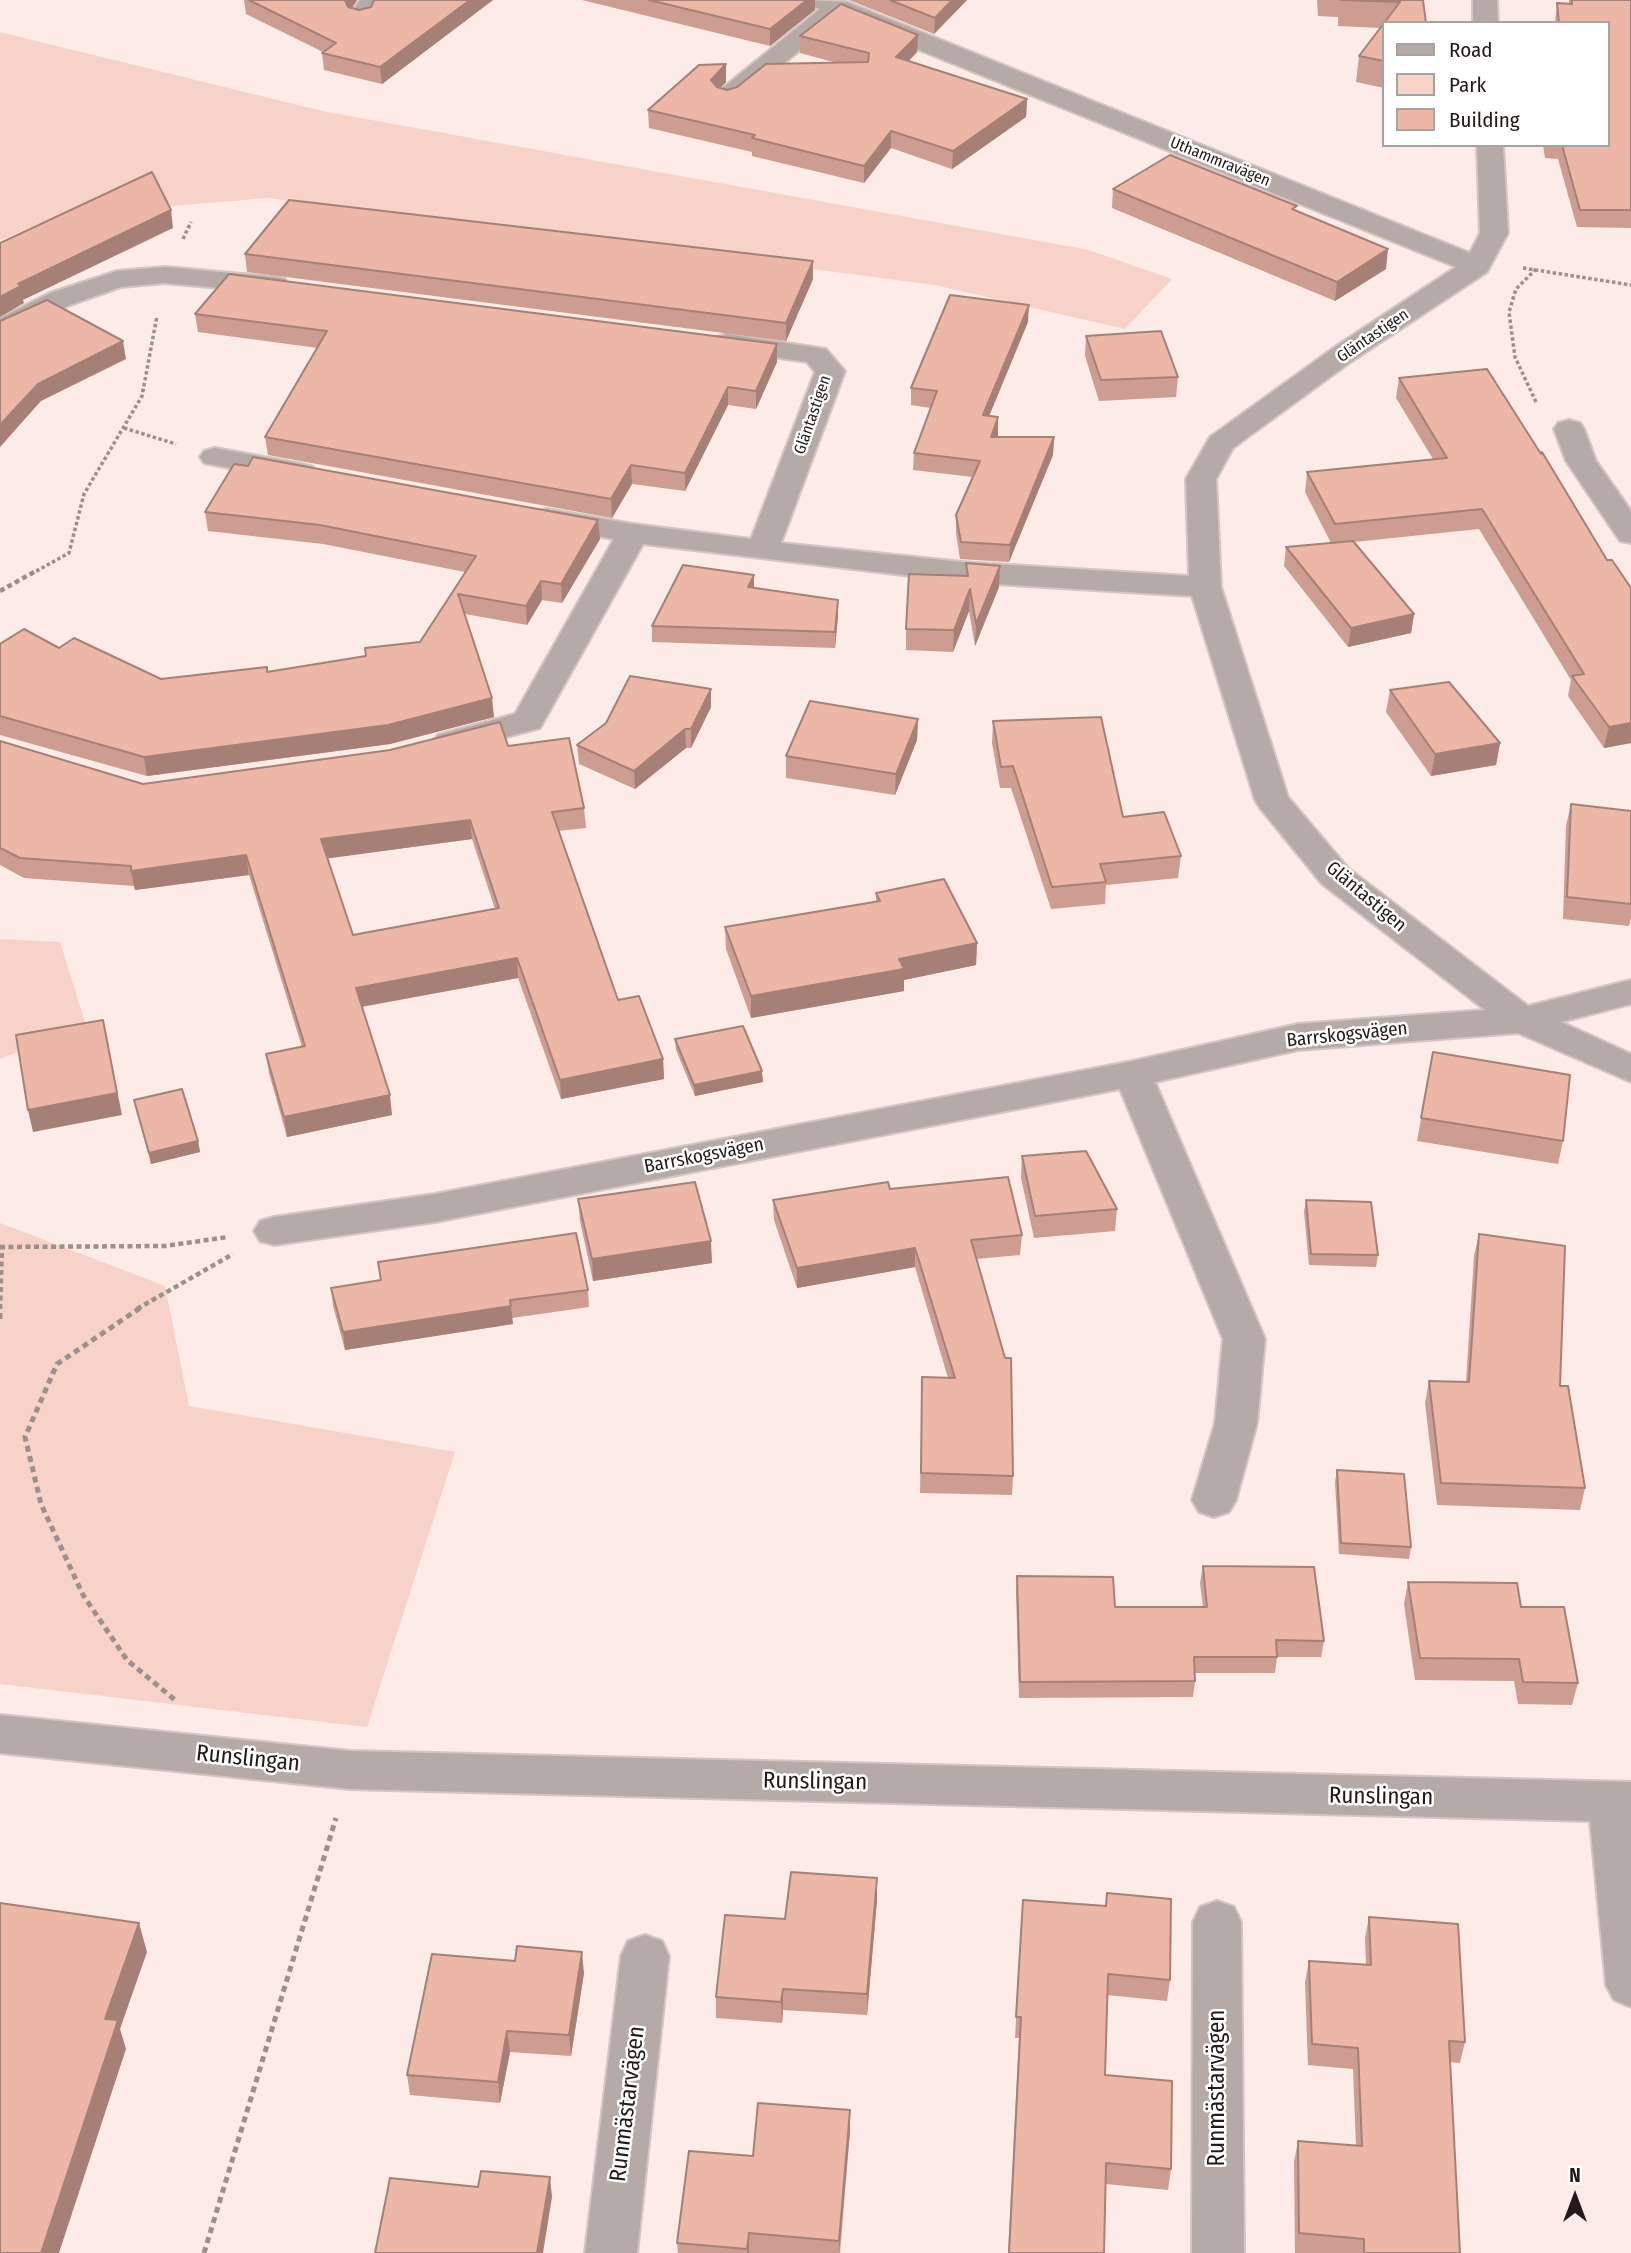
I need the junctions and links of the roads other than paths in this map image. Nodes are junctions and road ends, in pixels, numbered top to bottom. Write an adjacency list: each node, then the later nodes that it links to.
1 (1485, 0): 3 (street)
2 (828, 3): 4 (street); 6 (street, Uthammravägen)
3 (1486, 21)
4 (727, 97)
5 (1490, 147): 6 (street, Gläntastigen)
6 (1477, 266): 17 (street, Gläntastigen)
7 (303, 289): 8 (street)
8 (0, 329)
9 (705, 341): 16 (street, Gläntastigen)
10 (1569, 429): 15 (street)
11 (215, 457): 12 (street)
12 (336, 479)
13 (525, 514): 14 (street)
14 (633, 533): 16 (street); 18 (street)
15 (1631, 534)
16 (763, 550): 17 (street)
17 (1205, 587): 20 (street, Gläntastigen)
18 (416, 751)
19 (1631, 992): 20 (street, Barrskogsvägen)
20 (1522, 1020): 21 (street, Gläntastigen); 22 (street, Barrskogsvägen)
21 (1631, 1069)
22 (1133, 1074): 23 (street, Barrskogsvägen); 24 (street)
23 (274, 1231)
24 (1214, 1500)
25 (0, 1734): 26 (street, Runslingan)
26 (1622, 1802): 29 (street)
27 (1217, 1922): 31 (street, Runmästarvägen)
28 (645, 1956): 30 (street, Runmästarvägen)
29 (1631, 1985)
30 (611, 2253)
31 (1218, 2253)

